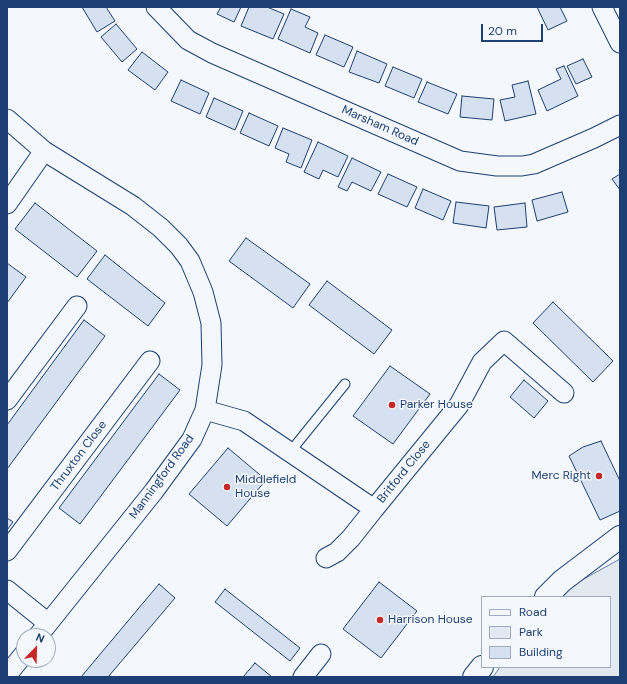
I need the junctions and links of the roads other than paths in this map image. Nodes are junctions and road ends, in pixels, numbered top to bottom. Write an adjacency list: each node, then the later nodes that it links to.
1 (156, 7): 5 (street, Marsham Road)
2 (602, 7): 3 (street)
3 (620, 43)
4 (7, 119): 6 (street, Manningford Road)
5 (620, 125)
6 (44, 151): 7 (street); 13 (street, Manningford Road)
7 (7, 204)
8 (77, 306): 12 (street)
9 (150, 360): 17 (street, Thruxton Close)
10 (345, 384): 14 (lane)
11 (564, 393): 15 (street, Britford Close)
12 (7, 400)
13 (205, 410): 14 (street, Britford Close); 22 (street, Manningford Road)
14 (290, 452): 15 (street, Britford Close)
15 (374, 509): 18 (street)
16 (620, 537): 20 (highway)
17 (7, 551)
18 (326, 558)
19 (7, 590): 21 (street)
20 (547, 596)
21 (41, 628)
22 (45, 628)
23 (321, 654): 27 (street)
24 (16, 664): 26 (street)
25 (481, 668): 28 (highway)
26 (7, 675)
27 (303, 677)
28 (474, 677)

